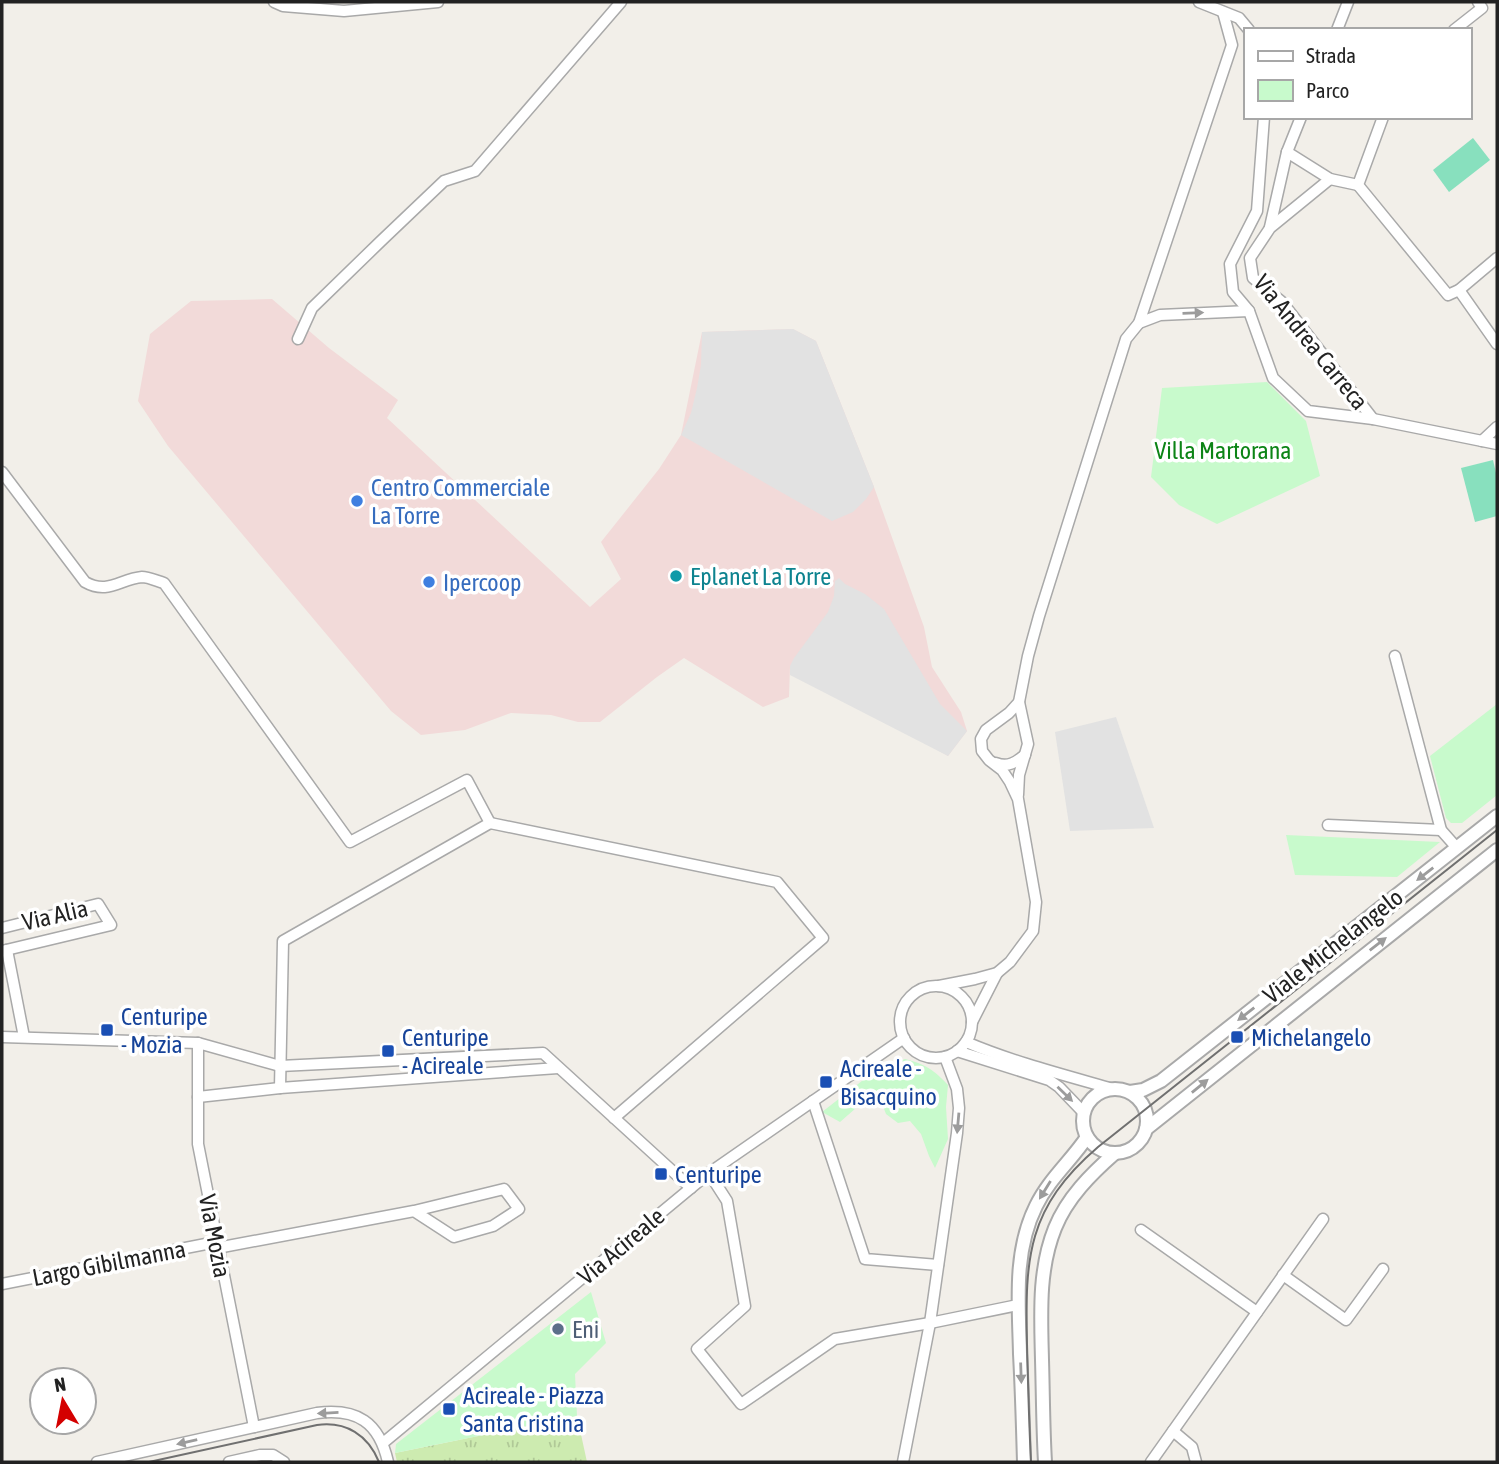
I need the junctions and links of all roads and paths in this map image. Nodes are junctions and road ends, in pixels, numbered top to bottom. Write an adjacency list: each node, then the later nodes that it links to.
1 (274, 2): 2 (street)
2 (438, 2)
3 (621, 2): 22 (street)
4 (1199, 2): 7 (street)
5 (1348, 2): 9 (street)
6 (1478, 2): 10 (street)
7 (1223, 12): 8 (street); 21 (street)
8 (1247, 28)
9 (1338, 28)
10 (1457, 28)
11 (1264, 119): 20 (street)
12 (1300, 119): 14 (street)
13 (1382, 119): 16 (street)
14 (1287, 152): 15 (street); 17 (street)
15 (1330, 180): 16 (street); 17 (street)
16 (1358, 185): 19 (street)
17 (1270, 228): 24 (street, Via Andrea Carreca)
18 (1497, 258): 19 (street)
19 (1459, 290): 23 (street)
20 (1249, 311): 21 (street, one-way to 20); 24 (street)
21 (1139, 323): 30 (street)
22 (298, 339)
23 (1497, 344)
24 (1373, 419): 26 (street)
25 (1497, 427): 26 (street)
26 (1482, 441): 27 (street)
27 (1497, 444)
28 (2, 472): 37 (street)
29 (1395, 656): 39 (street)
30 (1019, 702): 31 (street); 32 (street)
31 (995, 723): 32 (street); 34 (street)
32 (1026, 733): 33 (street)
33 (1025, 755): 34 (street); 35 (street)
34 (989, 760): 35 (street)
35 (1018, 799): 44 (street)
36 (1497, 816): 40 (street, Viale Michelangelo)
37 (490, 823): 54 (street); 62 (street)
38 (1328, 825): 39 (street)
39 (1441, 830): 40 (street)
40 (1457, 848): 58 (street, Viale Michelangelo, one-way to 58)
41 (1497, 850): 63 (street, Viale Michelangelo, one-way to 41)
42 (2, 928): 43 (street, Via Alia)
43 (4, 950): 48 (street)
44 (997, 973): 45 (street); 46 (street)
45 (939, 986): 46 (street); 49 (street)
46 (972, 1022): 50 (street)
47 (2, 1037): 48 (street)
48 (24, 1037): 51 (street)
49 (904, 1038): 53 (street); 60 (street, Via Acireale)
50 (966, 1042): 52 (street); 57 (street)
51 (198, 1043): 54 (street); 59 (street, Via Mozia)
52 (957, 1051): 53 (street); 61 (street, one-way to 61)
53 (945, 1057): 72 (street, one-way to 72)
54 (280, 1066): 55 (street); 56 (street)
55 (558, 1068): 56 (street); 62 (street)
56 (280, 1088): 59 (street)
57 (1113, 1089): 58 (street); 61 (street)
58 (1130, 1092): 63 (street)
59 (198, 1097): 71 (street, Via Mozia)
60 (813, 1101): 66 (street, Via Acireale); 72 (street)
61 (1084, 1113): 64 (street)
62 (614, 1118): 67 (street)
63 (1146, 1129): 65 (street)
64 (1087, 1137): 65 (street); 76 (street, one-way to 76)
65 (1115, 1153): 88 (street)
66 (709, 1173): 67 (street, Via Acireale); 78 (street)
67 (691, 1188): 81 (street, Via Acireale)
68 (414, 1211): 68 (street, Largo Gibilmanna); 71 (street, Largo Gibilmanna)
69 (1323, 1219): 74 (street)
70 (1141, 1230): 77 (street)
71 (217, 1245): 75 (street, Largo Gibilmanna); 79 (street, Via Mozia)
72 (939, 1265): 78 (street)
73 (1382, 1269): 74 (street)
74 (1283, 1275): 77 (street)
75 (2, 1284)
76 (1018, 1305): 78 (street); 87 (street, one-way to 87)
77 (1257, 1312): 80 (street)
78 (930, 1323): 86 (street)
79 (254, 1427): 81 (street, one-way to 79); 82 (street, one-way to 82)
80 (1173, 1431): 89 (street); 90 (street)
81 (383, 1443): 85 (street)
82 (97, 1462)
83 (229, 1462): 84 (street)
84 (283, 1462)
85 (388, 1462)
86 (903, 1462)
87 (1024, 1462)
88 (1045, 1462)
89 (1151, 1462)
90 (1196, 1462)

